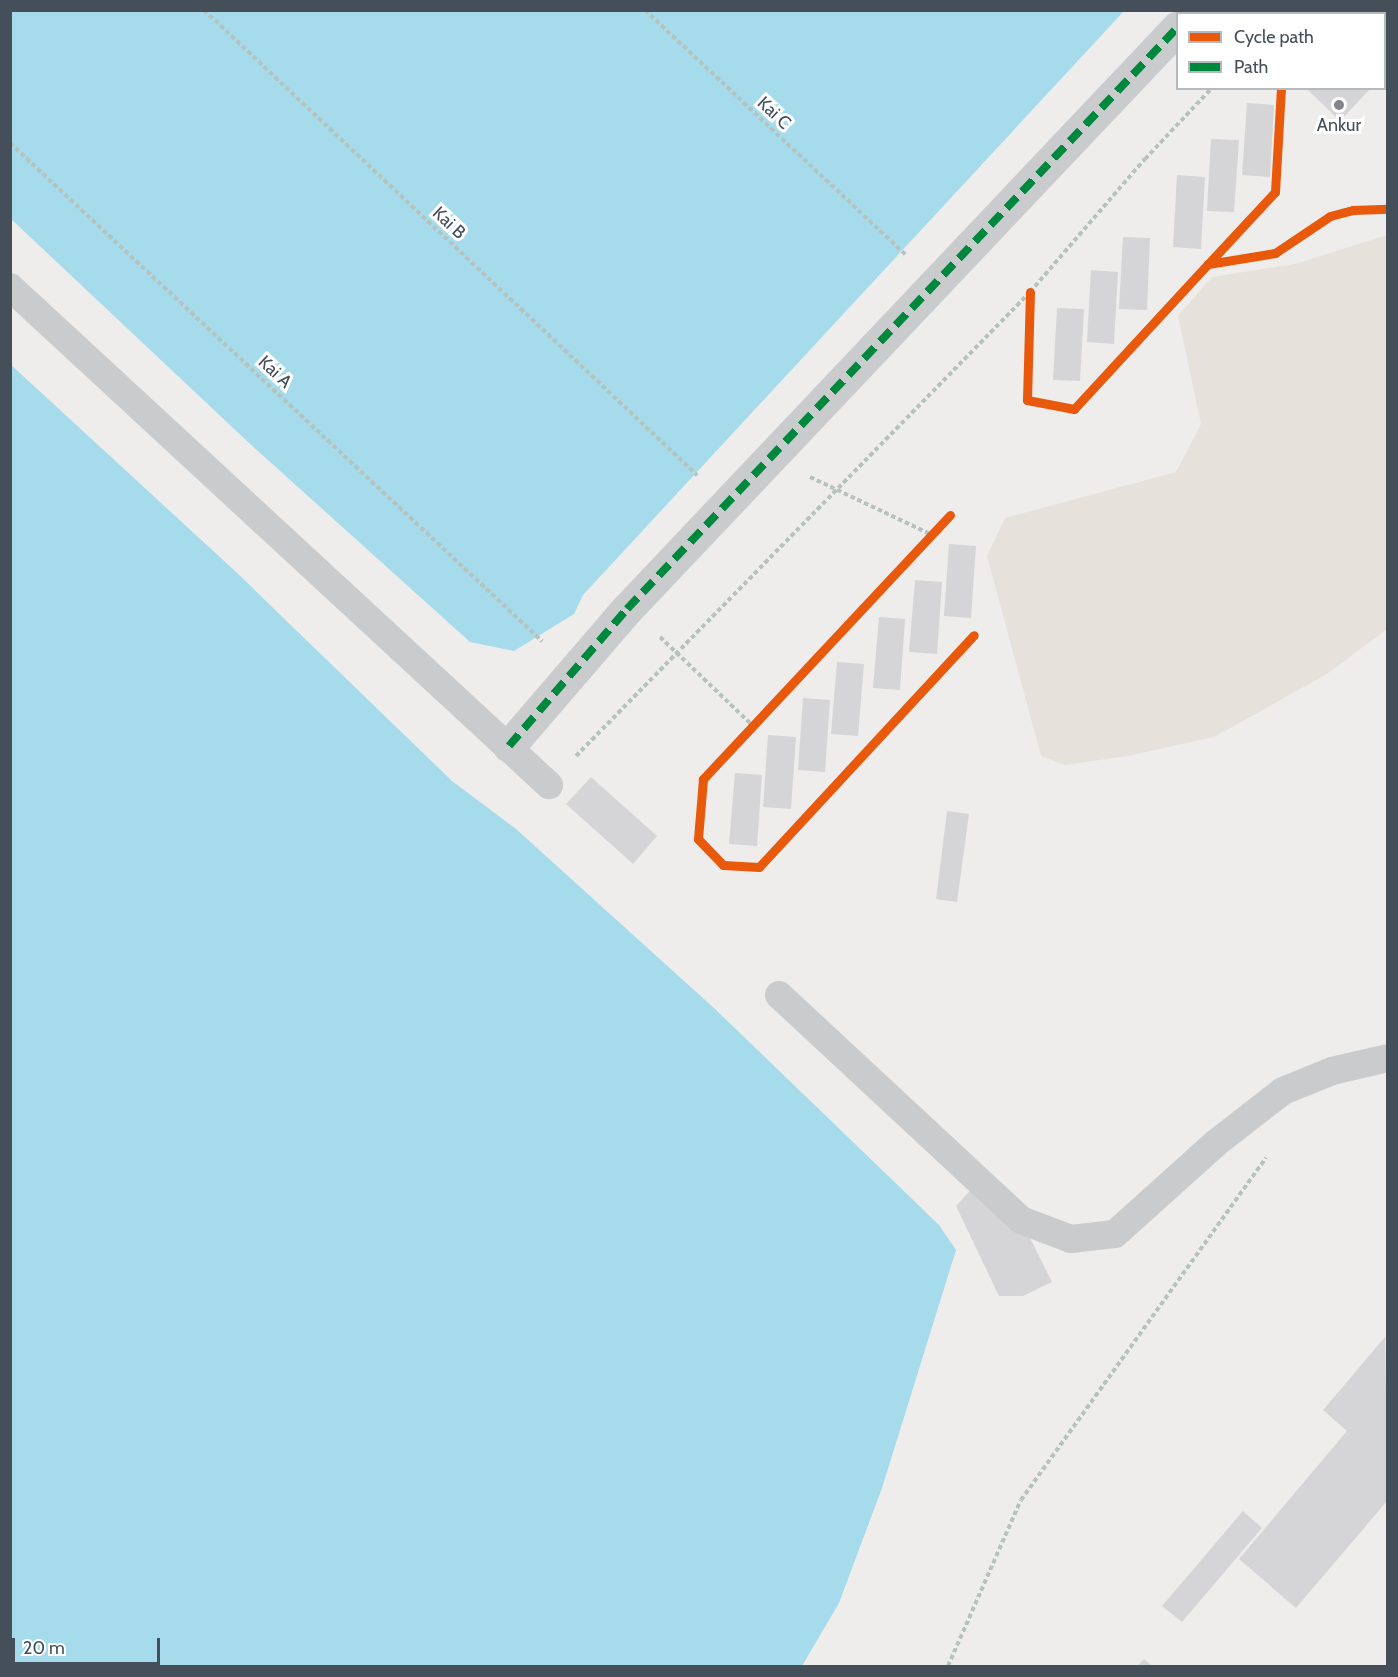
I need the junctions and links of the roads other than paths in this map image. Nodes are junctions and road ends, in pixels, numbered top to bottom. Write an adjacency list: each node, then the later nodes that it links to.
1 (1176, 29): 3 (street)
2 (10, 287): 3 (lane)
3 (509, 746): 4 (lane)
4 (549, 785)
5 (778, 995): 6 (lane)
6 (1388, 1058)

